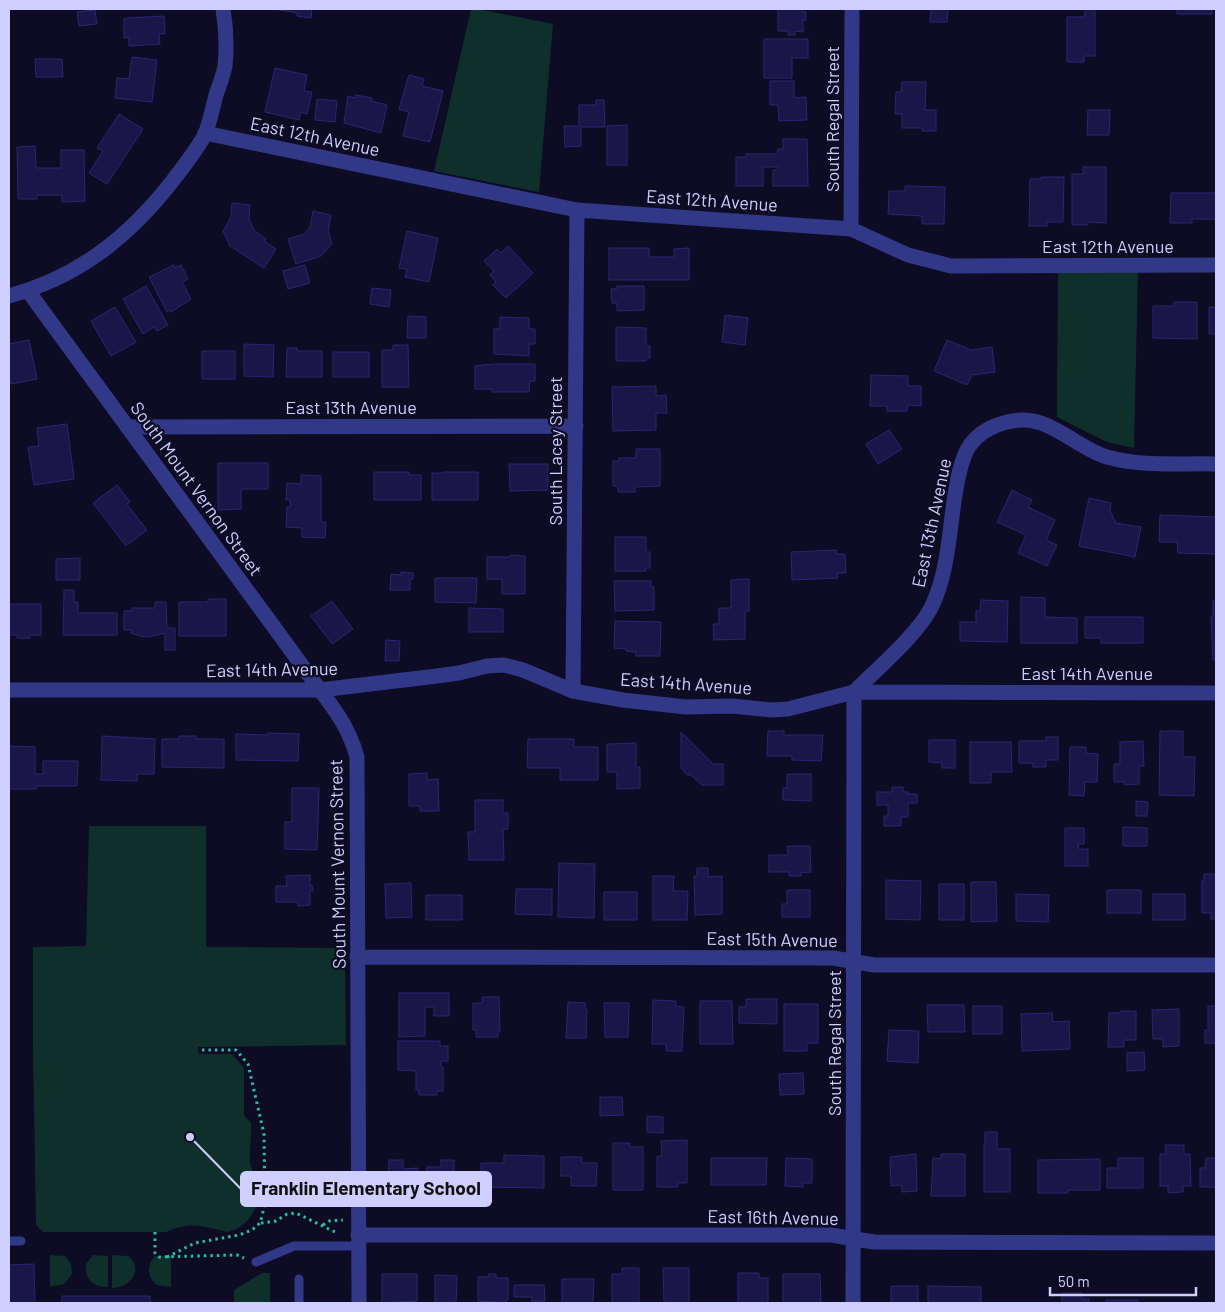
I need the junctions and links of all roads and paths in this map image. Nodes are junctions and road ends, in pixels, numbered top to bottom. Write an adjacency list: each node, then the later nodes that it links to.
1 (223, 9): 3 (street)
2 (852, 9): 5 (street, South Regal Street)
3 (205, 133): 4 (street, East 12th Avenue); 7 (street)
4 (577, 210): 5 (street, East 12th Avenue); 9 (street, South Lacey Street)
5 (851, 229): 6 (street, East 12th Avenue)
6 (1216, 265)
7 (28, 291): 8 (street); 10 (street, South Mount Vernon Street)
8 (9, 296)
9 (576, 426): 10 (street, East 13th Avenue); 14 (street, South Lacey Street)
10 (126, 427): 13 (street, South Mount Vernon Street)
11 (1216, 464): 15 (street, East 13th Avenue)
12 (9, 690): 13 (street, East 14th Avenue)
13 (320, 690): 14 (street, East 14th Avenue); 17 (street, South Mount Vernon Street)
14 (573, 691): 15 (street, East 14th Avenue)
15 (854, 692): 16 (street, East 14th Avenue); 18 (street, South Regal Street)
16 (1216, 693)
17 (357, 957): 18 (street, East 15th Avenue); 25 (street, South Mount Vernon Street)
18 (854, 962): 19 (street, East 15th Avenue); 26 (street, South Regal Street)
19 (1216, 965)
20 (202, 1050): 22 (path)
21 (343, 1220): 23 (path)
22 (260, 1223): 23 (path); 30 (path)
23 (323, 1225): 25 (path)
24 (155, 1232): 30 (path)
25 (353, 1239): 26 (street, East 16th Avenue); 31 (lane); 34 (street, South Mount Vernon Street)
26 (853, 1239): 29 (street, East 16th Avenue); 35 (street, South Regal Street)
27 (9, 1241): 28 (lane)
28 (21, 1241)
29 (1216, 1243)
30 (167, 1257): 31 (path)
31 (256, 1262)
32 (299, 1279): 33 (lane)
33 (299, 1303)
34 (359, 1303)
35 (853, 1303)

